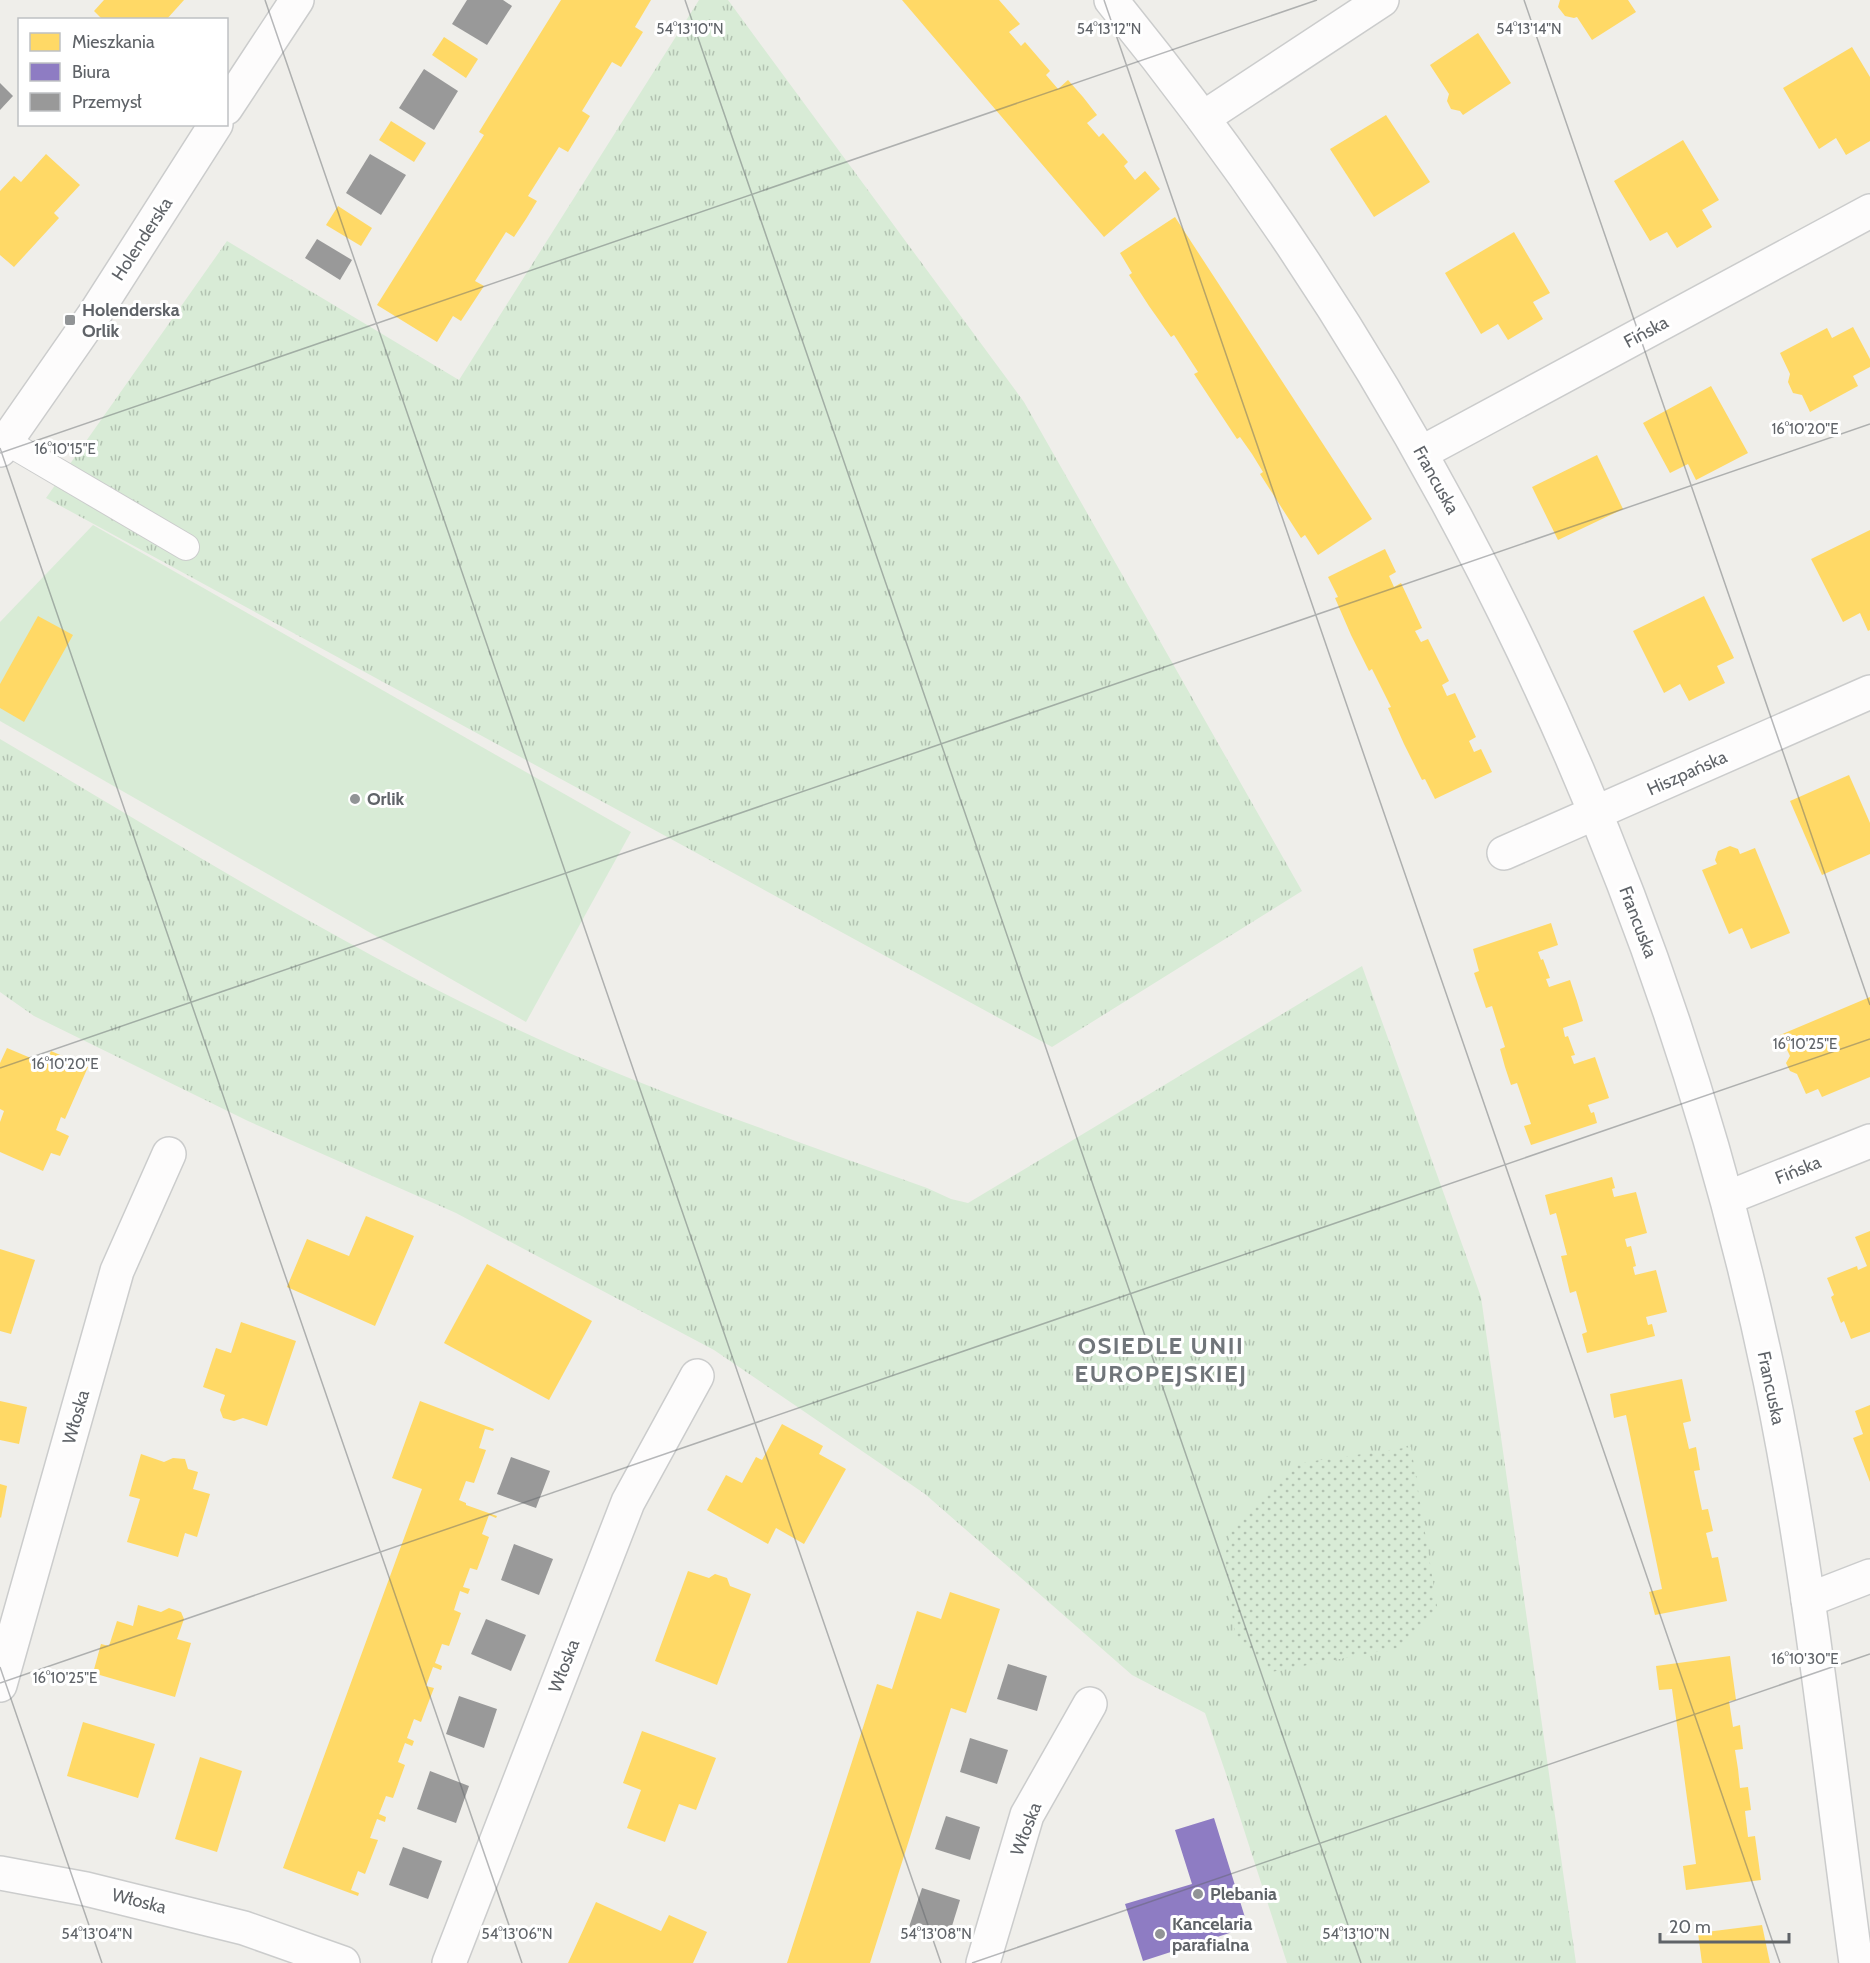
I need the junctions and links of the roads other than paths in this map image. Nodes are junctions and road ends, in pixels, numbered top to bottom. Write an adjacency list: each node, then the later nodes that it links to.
1 (297, 0): 4 (street)
2 (1111, 0): 5 (street, Francuska)
3 (1382, 0): 5 (street)
4 (228, 105)
5 (1203, 118): 9 (street, Francuska)
6 (215, 126): 8 (street, Holenderska)
7 (1870, 211): 9 (street, Fińska)
8 (2, 442): 10 (lane)
9 (1421, 453): 12 (street, Francuska)
10 (186, 547)
11 (1870, 692): 12 (street, Hiszpańska)
12 (1596, 813): 13 (street, Hiszpańska); 16 (street, Francuska)
13 (1504, 853)
14 (1870, 1141): 16 (street, Fińska)
15 (169, 1154): 20 (street, Włoska)
16 (1727, 1198): 19 (street, Francuska)
17 (697, 1376): 24 (street, Włoska)
18 (1870, 1576): 19 (street)
19 (1808, 1600): 26 (street, Francuska)
20 (0, 1685)
21 (1090, 1704): 25 (street, Włoska)
22 (0, 1873): 23 (street, Włoska)
23 (343, 1963)
24 (449, 1963)
25 (983, 1963)
26 (1856, 1963)

